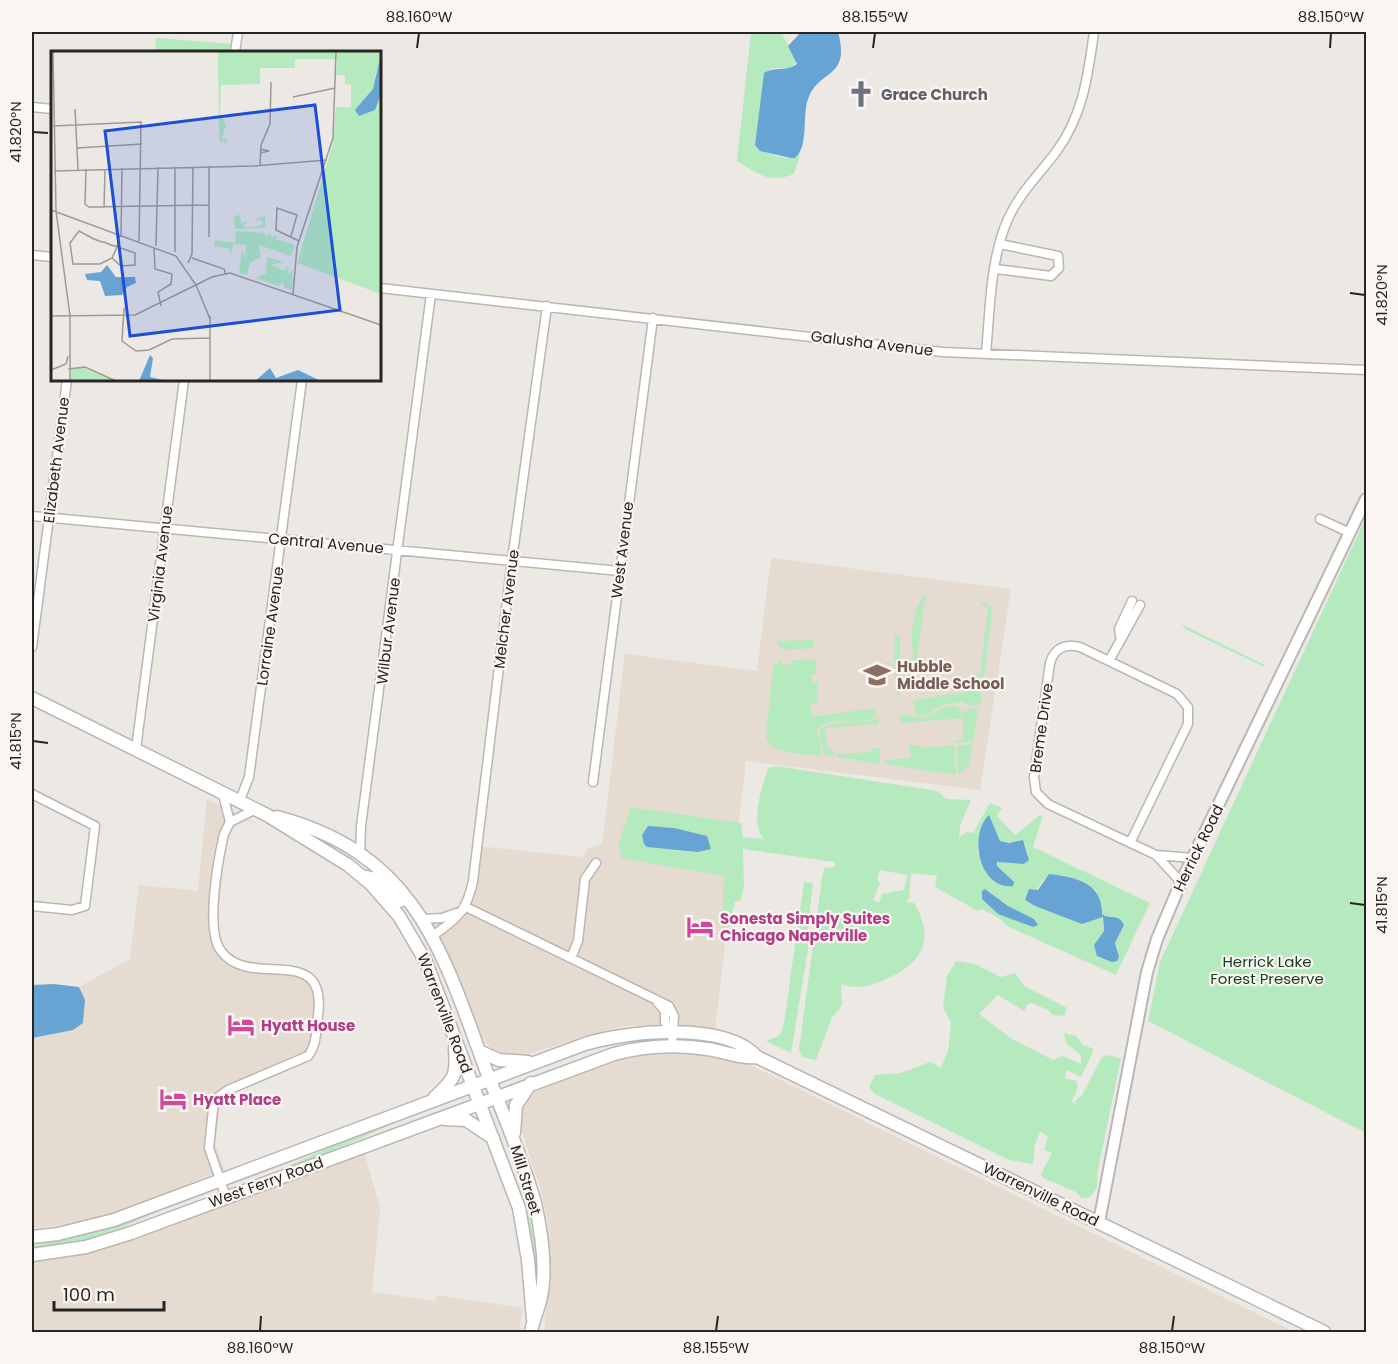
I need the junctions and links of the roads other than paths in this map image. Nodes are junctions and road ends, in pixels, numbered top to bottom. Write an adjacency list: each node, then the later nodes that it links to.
1 (238, 32): 3 (street)
2 (1094, 32): 6 (street)
3 (235, 51)
4 (32, 107): 5 (street)
5 (51, 109)
6 (1000, 244): 9 (street); 9 (street)
7 (32, 255): 8 (street)
8 (51, 257)
9 (996, 269): 14 (street)
10 (381, 288): 11 (street, Galusha Avenue)
11 (431, 294): 12 (street, Galusha Avenue); 26 (street, Wilbur Avenue)
12 (547, 306): 13 (street, Galusha Avenue); 27 (street, Melcher Avenue)
13 (653, 318): 14 (street, Galusha Avenue); 28 (street, West Avenue)
14 (986, 354): 15 (street, Galusha Avenue)
15 (1366, 370)
16 (67, 381): 21 (street, Elizabeth Avenue)
17 (184, 381): 23 (street, Virginia Avenue)
18 (302, 381): 25 (street, Lorraine Avenue)
19 (1366, 499): 24 (street, Herrick Road)
20 (32, 516): 21 (street, Central Avenue)
21 (49, 517): 23 (street, Central Avenue); 30 (street, Elizabeth Avenue)
22 (1320, 519): 24 (street)
23 (165, 528): 25 (street, Central Avenue); 33 (street, Virginia Avenue)
24 (1350, 533): 45 (street, Herrick Road)
25 (282, 539): 26 (street, Central Avenue); 37 (street, Lorraine Avenue)
26 (398, 550): 27 (street, Central Avenue); 40 (street, Wilbur Avenue)
27 (512, 560): 28 (street, Central Avenue); 50 (street, Melcher Avenue)
28 (620, 570): 34 (street, West Avenue)
29 (1136, 603): 31 (street)
30 (32, 647)
31 (1109, 661): 41 (street, Breme Drive); 41 (street, Breme Drive)
32 (32, 698): 33 (main road, Warrenville Road)
33 (136, 749): 35 (main road, Warrenville Road)
34 (593, 782)
35 (222, 791): 37 (main road, Warrenville Road); 39 (street)
36 (32, 794): 49 (street)
37 (240, 800): 38 (main road, Warrenville Road)
38 (262, 812): 39 (street); 42 (main road, Warrenville Road); 47 (main road, Warrenville Road)
39 (230, 822): 69 (street)
40 (361, 826): 42 (street); 43 (street, Wilbur Avenue)
41 (1130, 843): 44 (street, Breme Drive)
42 (343, 844): 43 (main road, Warrenville Road)
43 (360, 855): 51 (main road, Warrenville Road)
44 (1156, 855): 45 (street, Breme Drive); 48 (street, Breme Drive)
45 (1193, 858): 48 (street, Herrick Road)
46 (596, 863): 53 (street)
47 (363, 876): 52 (main road); 55 (main road, Warrenville Road)
48 (1181, 882): 71 (street, Herrick Road)
49 (32, 906)
50 (464, 909): 51 (street); 52 (street); 53 (street)
51 (423, 919): 52 (main road, Warrenville Road)
52 (434, 935): 57 (main road, Warrenville Road)
53 (571, 958): 54 (street)
54 (671, 1032): 56 (street); 58 (main road, Warrenville Road); 59 (main road, Warrenville Road)
55 (454, 1035): 62 (main road, Warrenville Road); 65 (main road)
56 (672, 1046): 58 (main road, Warrenville Road); 61 (main road, Warrenville Road)
57 (479, 1051): 59 (main road); 60 (main road, Warrenville Road)
58 (757, 1057): 71 (main road, Warrenville Road)
59 (536, 1062): 60 (main road, Warrenville Road)
60 (490, 1080): 62 (main road, Warrenville Road); 63 (main road, Mill Street)
61 (531, 1083): 63 (main road, Warrenville Road); 68 (main road)
62 (474, 1086): 64 (main road, Mill Street); 65 (main road, West Ferry Road)
63 (496, 1096): 64 (main road, West Ferry Road); 68 (main road, Mill Street)
64 (480, 1102): 66 (main road, West Ferry Road); 67 (main road, Mill Street)
65 (429, 1103): 69 (main road, West Ferry Road)
66 (436, 1118): 67 (main road); 70 (main road, West Ferry Road)
67 (493, 1139): 74 (main road, Mill Street)
68 (514, 1143): 74 (main road, Mill Street)
69 (220, 1180): 70 (street); 72 (main road, West Ferry Road)
70 (226, 1197): 73 (main road, West Ferry Road)
71 (1099, 1222): 76 (main road, Warrenville Road)
72 (32, 1237)
73 (32, 1255)
74 (532, 1319): 75 (main road, Mill Street)
75 (531, 1332)
76 (1324, 1332)

